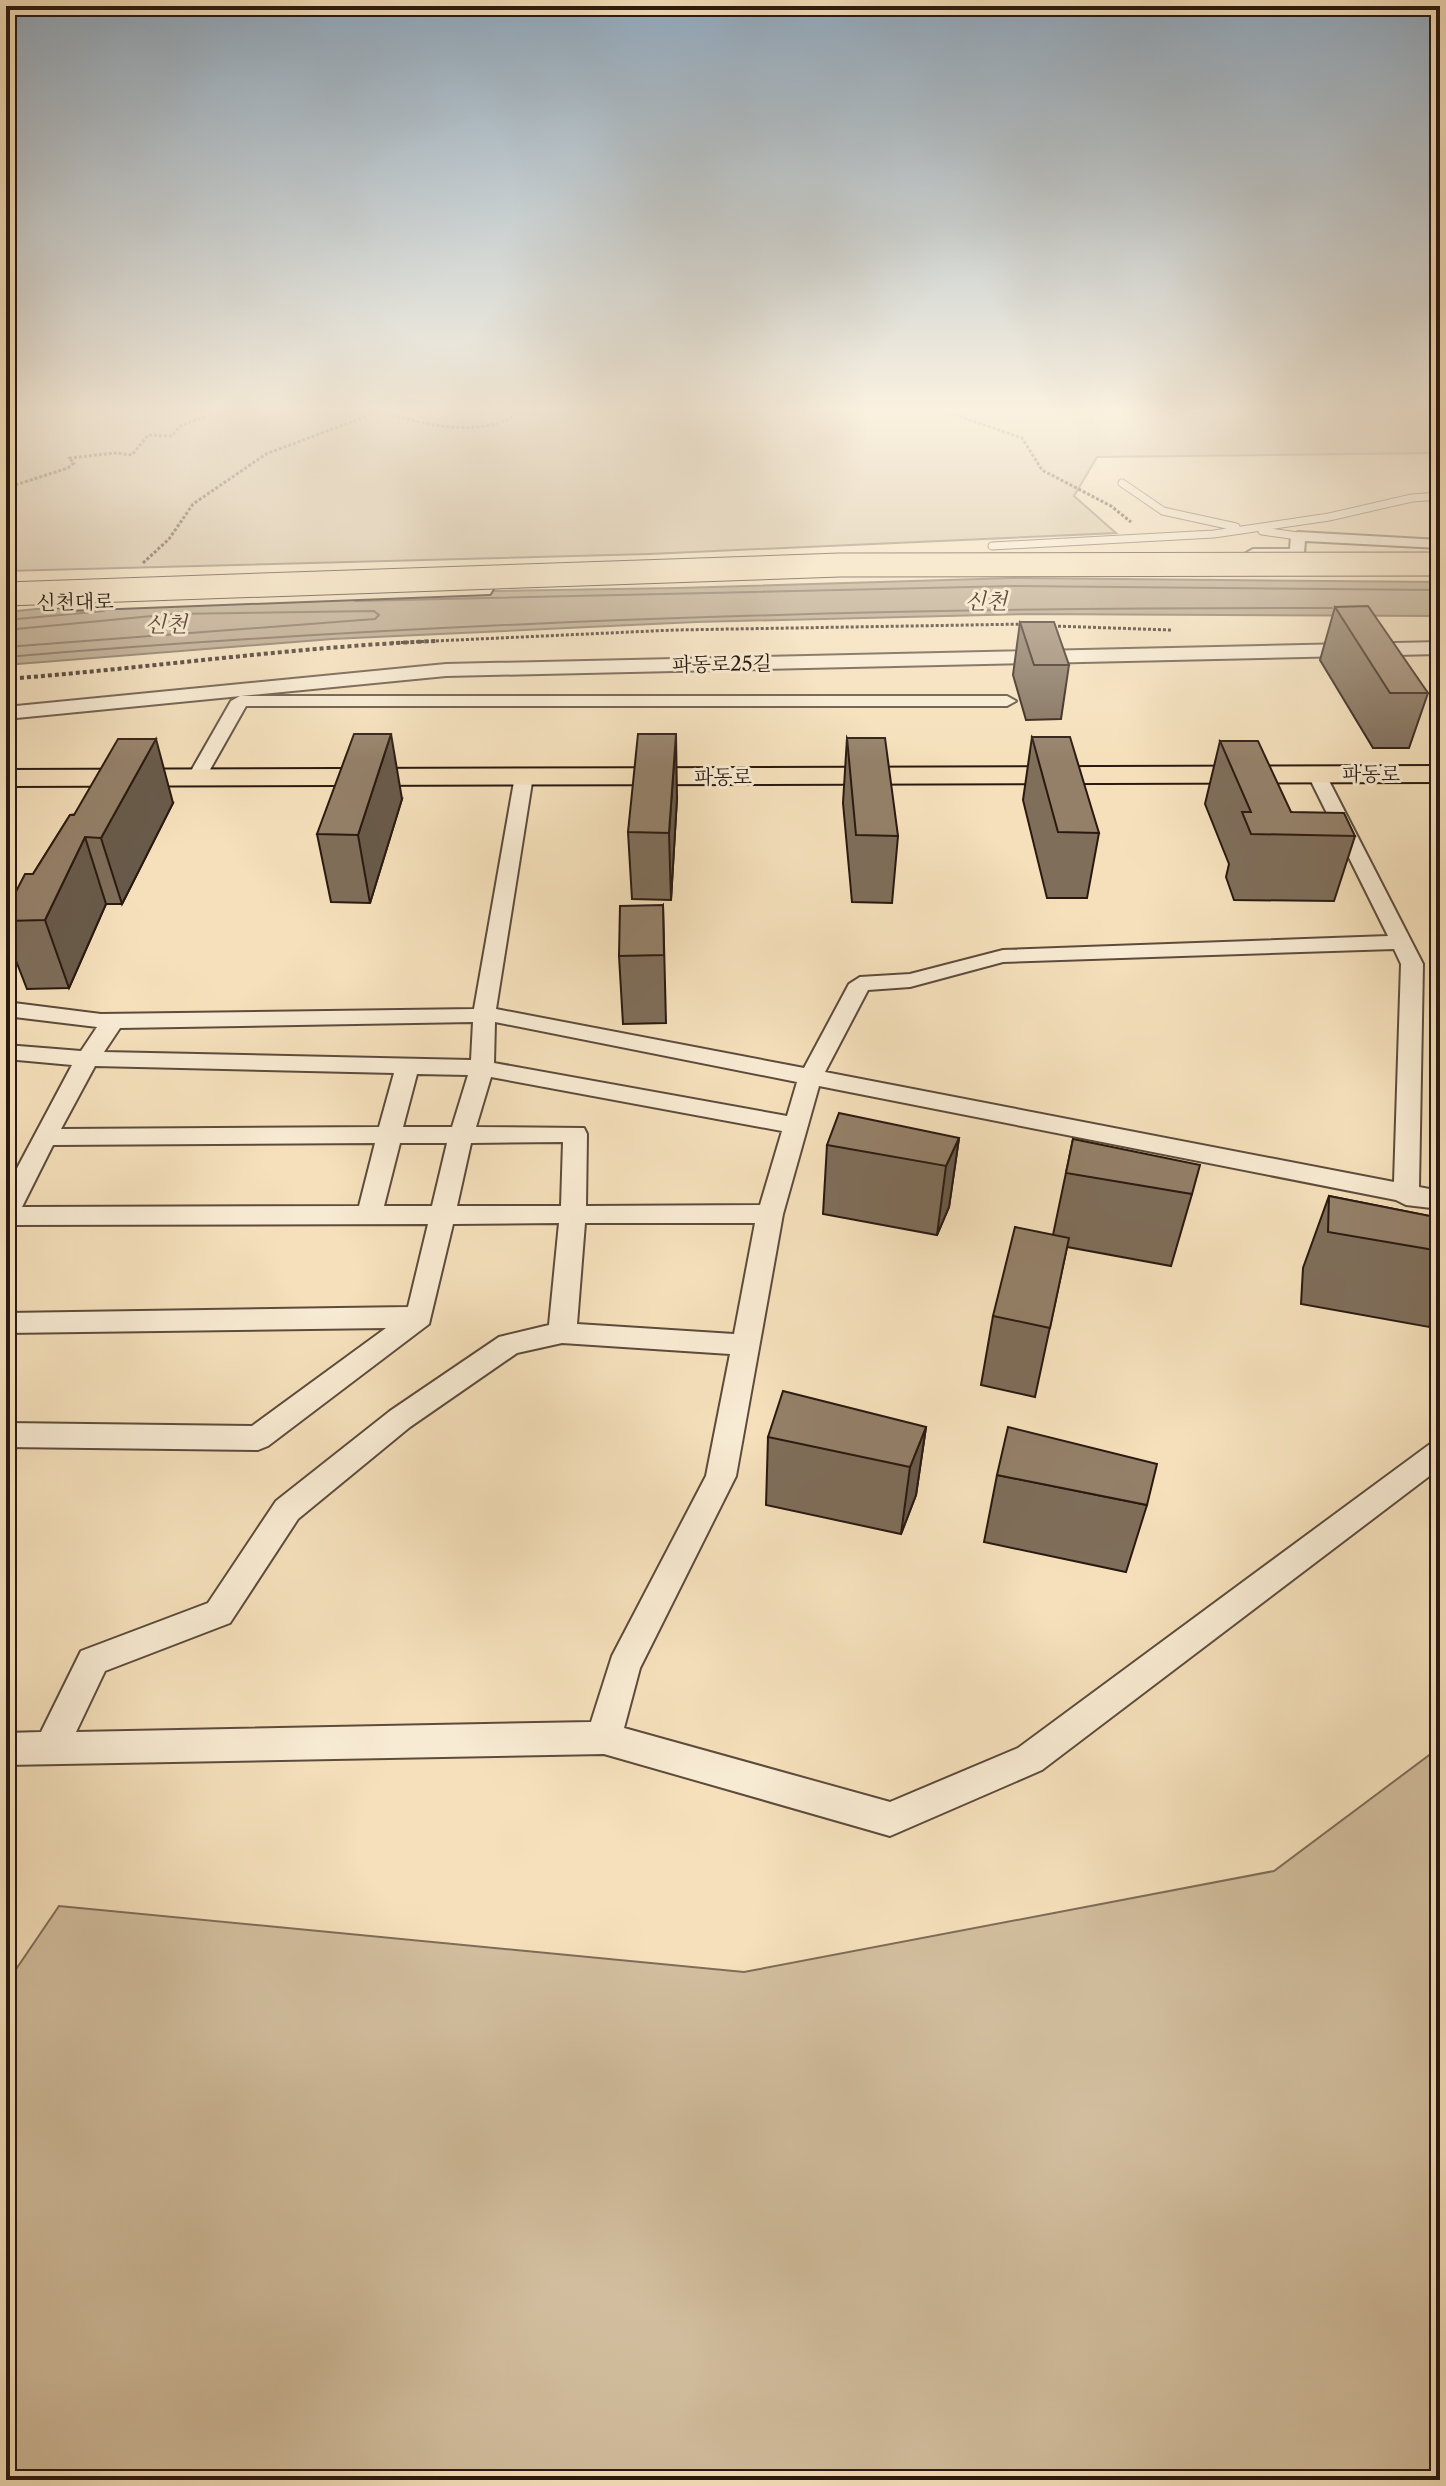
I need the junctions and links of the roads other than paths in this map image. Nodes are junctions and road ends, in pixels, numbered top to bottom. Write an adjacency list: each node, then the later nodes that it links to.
1 (1247, 529): 2 (lane); 4 (lane)
2 (1298, 536): 3 (street); 7 (street)
3 (1440, 544)
4 (992, 546)
5 (1440, 564): 7 (highway, 신천대로, bridge)
6 (1440, 574): 8 (highway, 신천대로)
7 (6, 594)
8 (6, 603)
9 (1440, 648): 10 (street, 파동로25길)
10 (244, 695): 11 (street); 12 (street, 파동로25길); 17 (street)
11 (1007, 701)
12 (6, 713)
13 (1316, 773): 14 (main road, 파동로); 15 (main road, 파동로); 18 (street)
14 (1440, 774)
15 (524, 776): 17 (main road, 파동로); 20 (street)
16 (6, 778): 17 (main road, 파동로)
17 (196, 778)
18 (1401, 942): 26 (street); 31 (street)
19 (6, 1009): 21 (street)
20 (484, 1015): 21 (street); 25 (street); 26 (street)
21 (113, 1021): 23 (street)
22 (6, 1052): 23 (street)
23 (88, 1058): 24 (street); 30 (street)
24 (407, 1066): 25 (street); 28 (street)
25 (482, 1068): 27 (street); 29 (street)
26 (810, 1078): 27 (street); 31 (street)
27 (796, 1126): 33 (street)
28 (391, 1135): 29 (street); 30 (street); 35 (street)
29 (461, 1135): 36 (street); 37 (street)
30 (45, 1137): 34 (street)
31 (1406, 1196): 32 (street)
32 (1440, 1200)
33 (770, 1214): 37 (street); 41 (street)
34 (6, 1215): 35 (street)
35 (369, 1215): 36 (street)
36 (444, 1215): 37 (street); 38 (street)
37 (573, 1215): 40 (street)
38 (419, 1317): 39 (street); 42 (street)
39 (6, 1323)
40 (562, 1333): 41 (street); 46 (street)
41 (745, 1345): 44 (street)
42 (6, 1435)
43 (1440, 1452): 44 (street)
44 (604, 1738): 46 (street)
45 (6, 1749): 46 (street)
46 (50, 1750)

